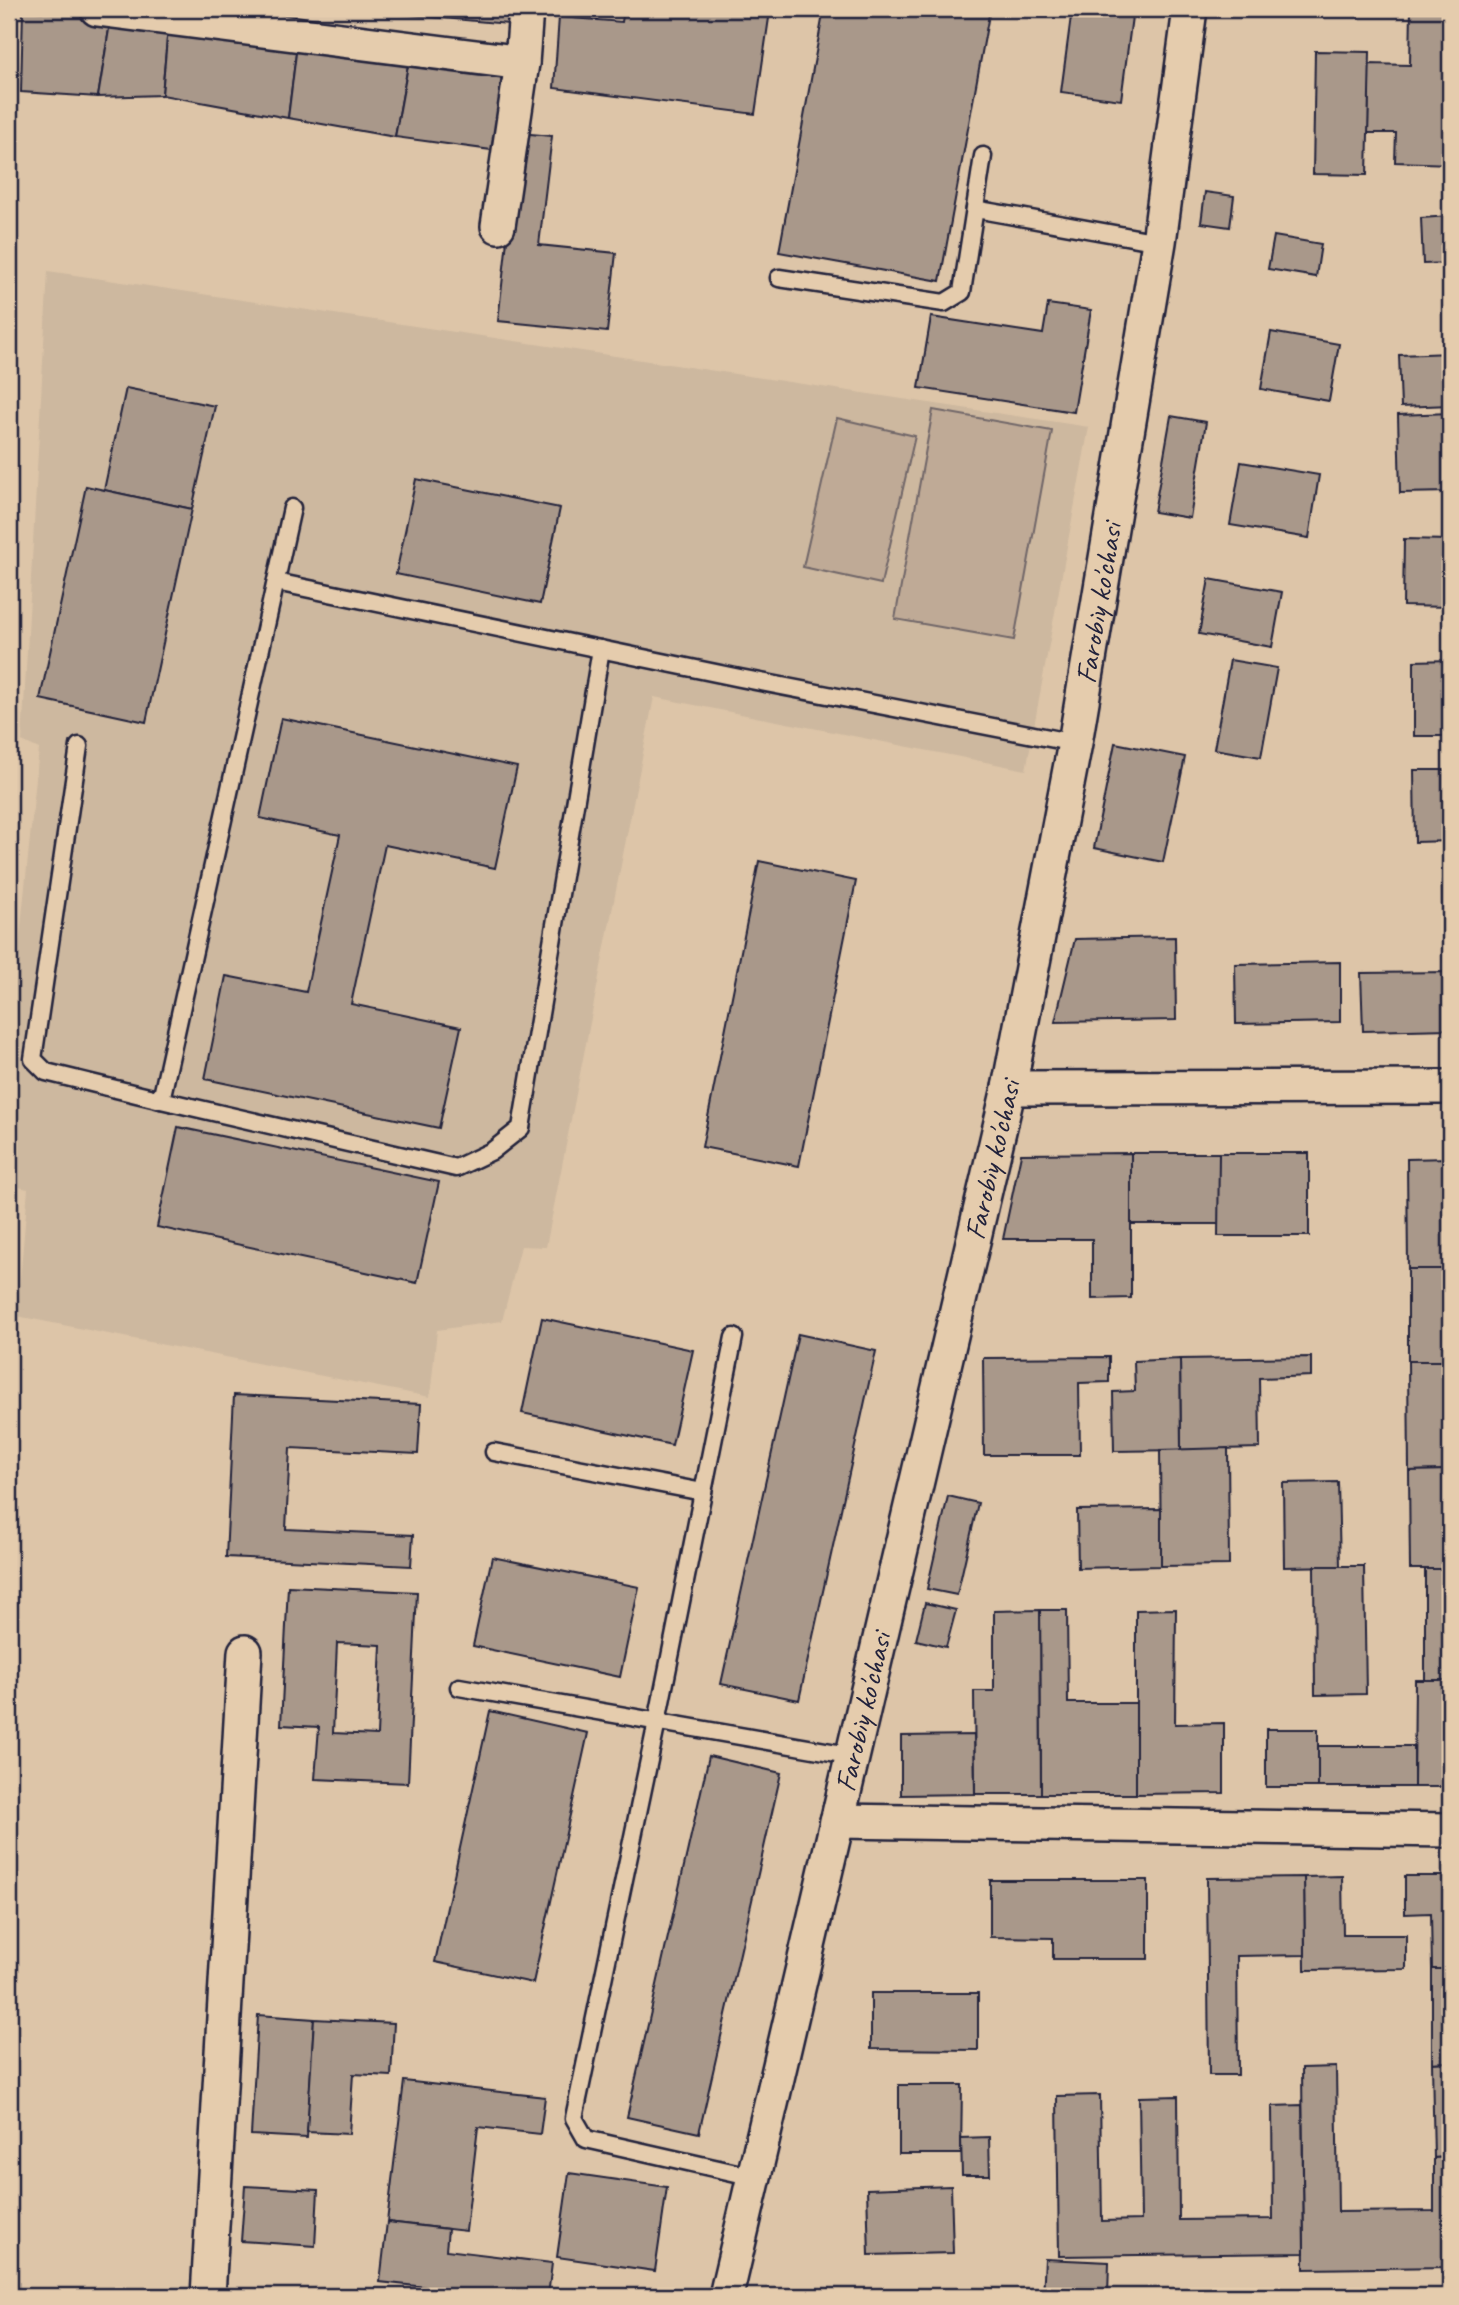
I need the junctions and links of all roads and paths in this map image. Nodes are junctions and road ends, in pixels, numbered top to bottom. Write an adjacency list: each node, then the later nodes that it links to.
1 (97, 9): 4 (street)
2 (526, 9): 4 (street)
3 (1190, 9): 8 (street, Farobiy ko'chasi)
4 (522, 63): 7 (street)
5 (983, 156): 6 (lane)
6 (975, 209): 8 (lane); 9 (lane)
7 (498, 226)
8 (1159, 242): 13 (street, Farobiy ko'chasi)
9 (779, 278)
10 (292, 508): 11 (lane)
11 (276, 582): 12 (lane); 17 (lane)
12 (601, 649): 13 (lane); 17 (lane)
13 (1074, 743): 16 (street, Farobiy ko'chasi)
14 (79, 746): 17 (lane)
15 (1450, 1087): 16 (street)
16 (1009, 1088): 24 (street, Farobiy ko'chasi)
17 (161, 1100)
18 (734, 1337): 20 (lane)
19 (494, 1452): 20 (lane)
20 (703, 1492): 23 (lane)
21 (245, 1652): 28 (street)
22 (459, 1687): 23 (lane)
23 (657, 1722): 24 (lane); 27 (lane)
24 (854, 1756): 25 (street, Farobiy ko'chasi)
25 (837, 1821): 26 (street); 27 (street, Farobiy ko'chasi)
26 (1450, 1830)
27 (754, 2176): 29 (street, Farobiy ko'chasi)
28 (208, 2296)
29 (726, 2296)

